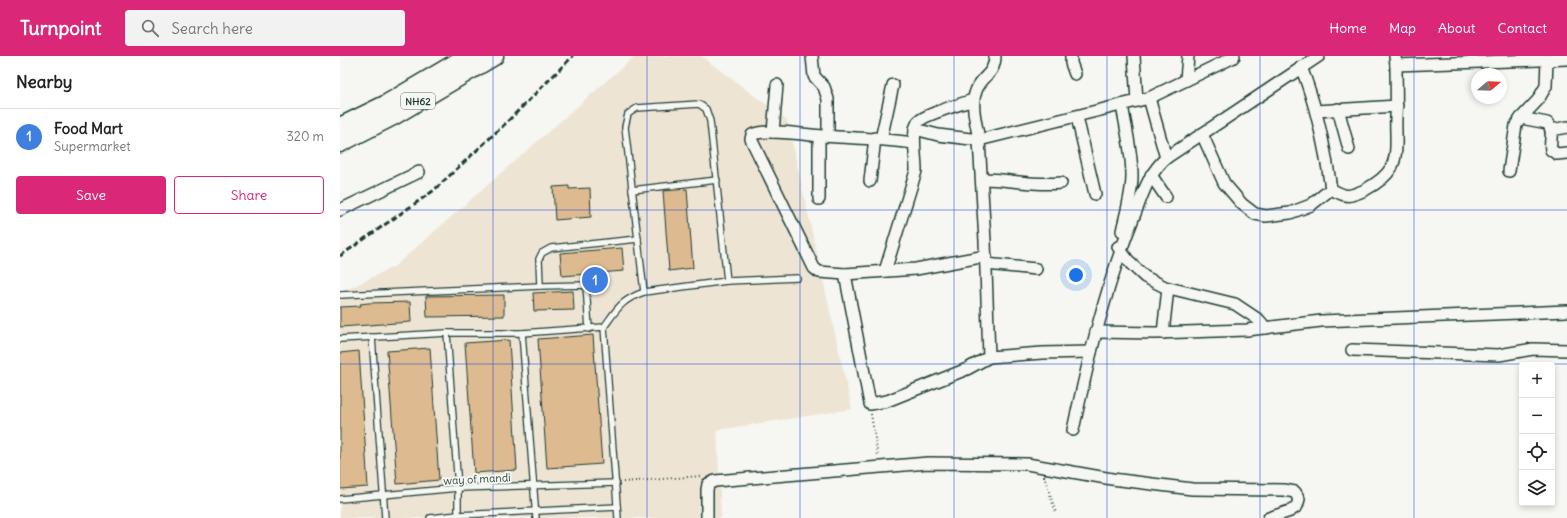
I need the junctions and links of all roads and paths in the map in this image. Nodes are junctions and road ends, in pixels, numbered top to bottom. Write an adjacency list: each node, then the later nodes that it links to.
1 (468, 56): 28 (highway, NH62)
2 (494, 56): 38 (highway, NH62)
3 (812, 56): 34 (street)
4 (995, 56): 20 (street)
5 (1071, 56): 15 (street)
6 (1134, 56): 21 (street)
7 (1188, 56): 16 (street)
8 (1234, 56): 16 (street)
9 (1319, 56): 14 (street)
10 (1440, 59): 12 (street); 13 (street)
11 (1567, 59): 13 (street)
12 (1395, 60): 23 (street)
13 (1547, 60): 27 (street)
14 (1301, 67): 25 (street); 33 (street)
15 (1075, 74)
16 (1186, 80): 19 (street)
17 (777, 85): 32 (street)
18 (893, 85): 35 (street)
19 (1149, 98): 21 (street); 41 (street)
20 (973, 100): 30 (street); 36 (street)
21 (1137, 101): 22 (street)
22 (1122, 105): 26 (street); 56 (street)
23 (1397, 106): 24 (street); 49 (street)
24 (1338, 109): 25 (street); 39 (street)
25 (1316, 111): 49 (street)
26 (1076, 117): 36 (street); 51 (street)
27 (1521, 118): 31 (street); 42 (street)
28 (340, 127)
29 (1567, 127): 31 (street)
30 (915, 129): 36 (street); 37 (street)
31 (1552, 130): 40 (street)
32 (773, 132): 34 (street); 60 (street)
33 (1202, 134): 41 (street); 49 (street)
34 (824, 136): 35 (street); 53 (street)
35 (878, 138): 37 (street); 47 (street)
36 (979, 140): 45 (street)
37 (914, 142): 59 (street)
38 (340, 143)
39 (1349, 149)
40 (1567, 153)
41 (1166, 158): 44 (street)
42 (1509, 171)
43 (419, 172): 54 (street)
44 (1151, 175): 52 (street); 56 (street)
45 (982, 179): 48 (street); 57 (street)
46 (717, 180): 50 (lane); 50 (lane); 62 (lane)
47 (870, 182)
48 (1061, 183)
49 (1331, 189)
50 (632, 190): 55 (lane)
51 (1096, 194)
52 (1166, 197)
53 (819, 199)
54 (340, 210)
55 (638, 238): 63 (lane); 65 (lane)
56 (1121, 250): 64 (street); 71 (street)
57 (986, 260): 58 (street); 59 (street); 80 (street)
58 (1036, 269)
59 (884, 271): 60 (street)
60 (845, 274): 81 (street)
61 (797, 278): 62 (lane)
62 (727, 281): 65 (lane)
63 (540, 286): 66 (lane); 69 (lane)
64 (1168, 288): 70 (street); 74 (street)
65 (644, 292): 68 (lane)
66 (340, 295)
67 (1567, 311): 70 (street)
68 (604, 327): 69 (lane); 85 (lane)
69 (589, 328): 73 (lane)
70 (1266, 328): 74 (street)
71 (1096, 332): 74 (street); 79 (street)
72 (446, 333): 73 (lane); 75 (lane); 87 (lane)
73 (522, 333): 86 (lane)
74 (1163, 333)
75 (372, 337): 76 (lane); 88 (lane)
76 (340, 339)
77 (1352, 350): 78 (street)
78 (1567, 350)
79 (1091, 352): 80 (street); 82 (street)
80 (989, 358): 81 (street)
81 (870, 404): 83 (path)
82 (1072, 430)
83 (879, 462)
84 (1041, 466): 92 (path); 98 (street); 99 (street)
85 (616, 483): 86 (lane, way of mandi); 90 (lane)
86 (534, 486): 87 (lane, way of mandi); 91 (lane)
87 (458, 488): 88 (lane, way of mandi); 93 (lane)
88 (384, 496): 89 (lane, way of mandi); 94 (lane)
89 (340, 499)
90 (617, 507): 91 (lane); 97 (lane)
91 (536, 510): 93 (lane); 96 (lane)
92 (1056, 514)
93 (458, 516): 95 (lane)
94 (385, 518)
95 (430, 518)
96 (536, 518)
97 (618, 518)
98 (707, 518)
99 (1269, 518)

